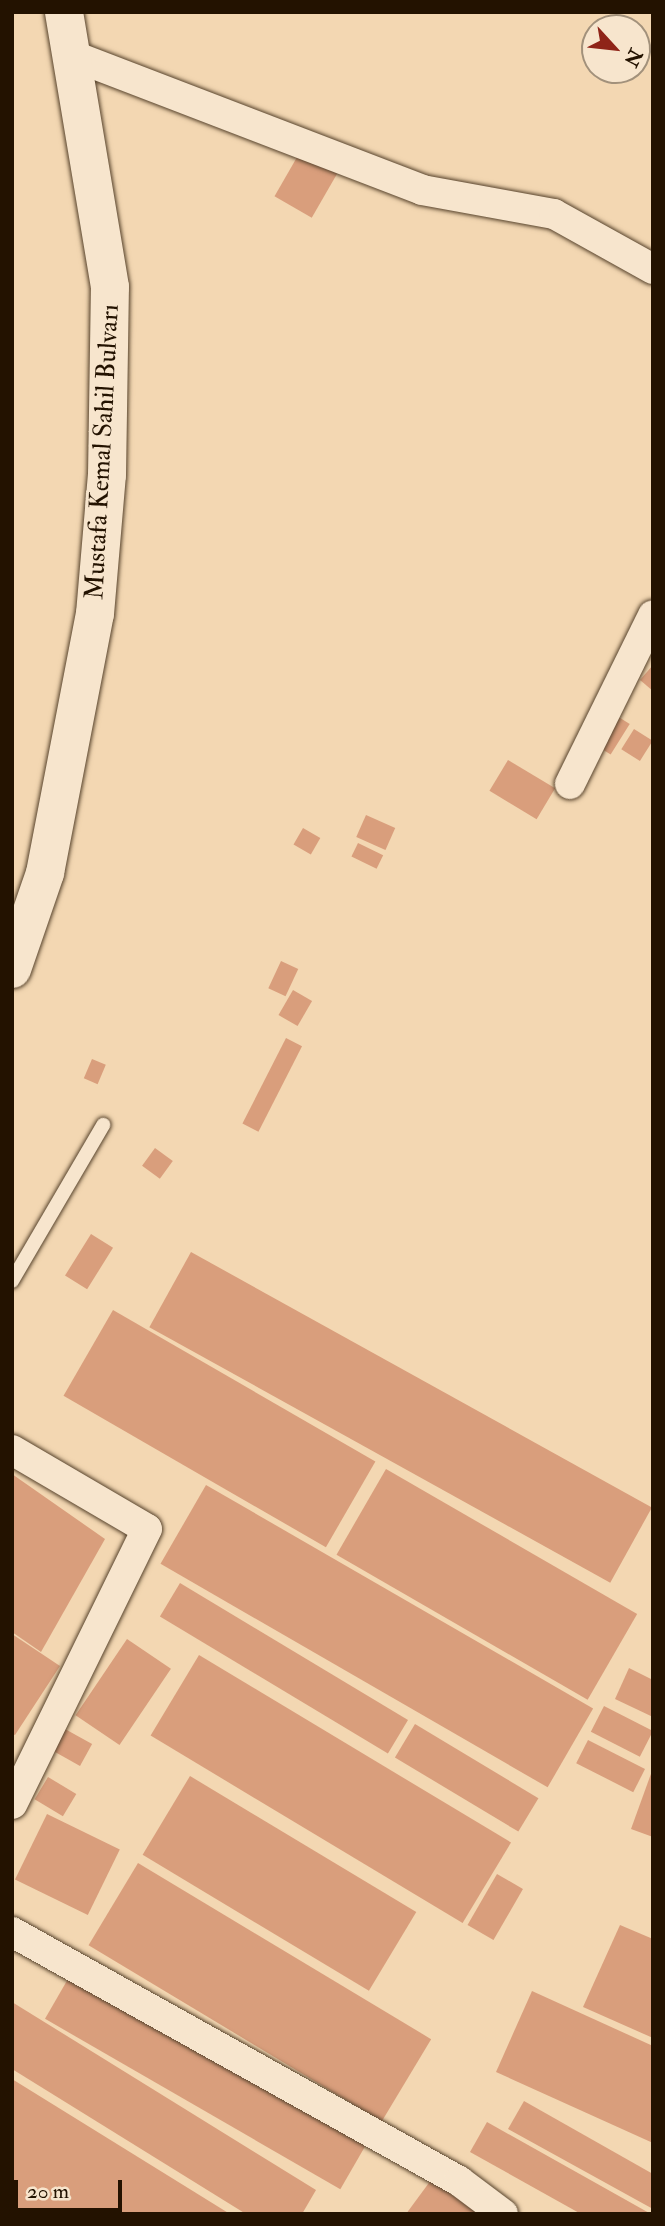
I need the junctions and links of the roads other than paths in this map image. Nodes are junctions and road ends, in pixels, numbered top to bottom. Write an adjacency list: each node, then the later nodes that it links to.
1 (64, 12): 2 (main road, Mustafa Kemal Sahil Bulvarı)
2 (71, 55): 3 (street); 6 (main road, Mustafa Kemal Sahil Bulvarı)
3 (653, 269)
4 (653, 615): 5 (street)
5 (570, 784)
6 (12, 969)
7 (103, 1125): 8 (lane)
8 (12, 1281)
9 (12, 1450): 10 (street)
10 (12, 1804)
11 (12, 1932): 12 (street)
12 (503, 2214)

